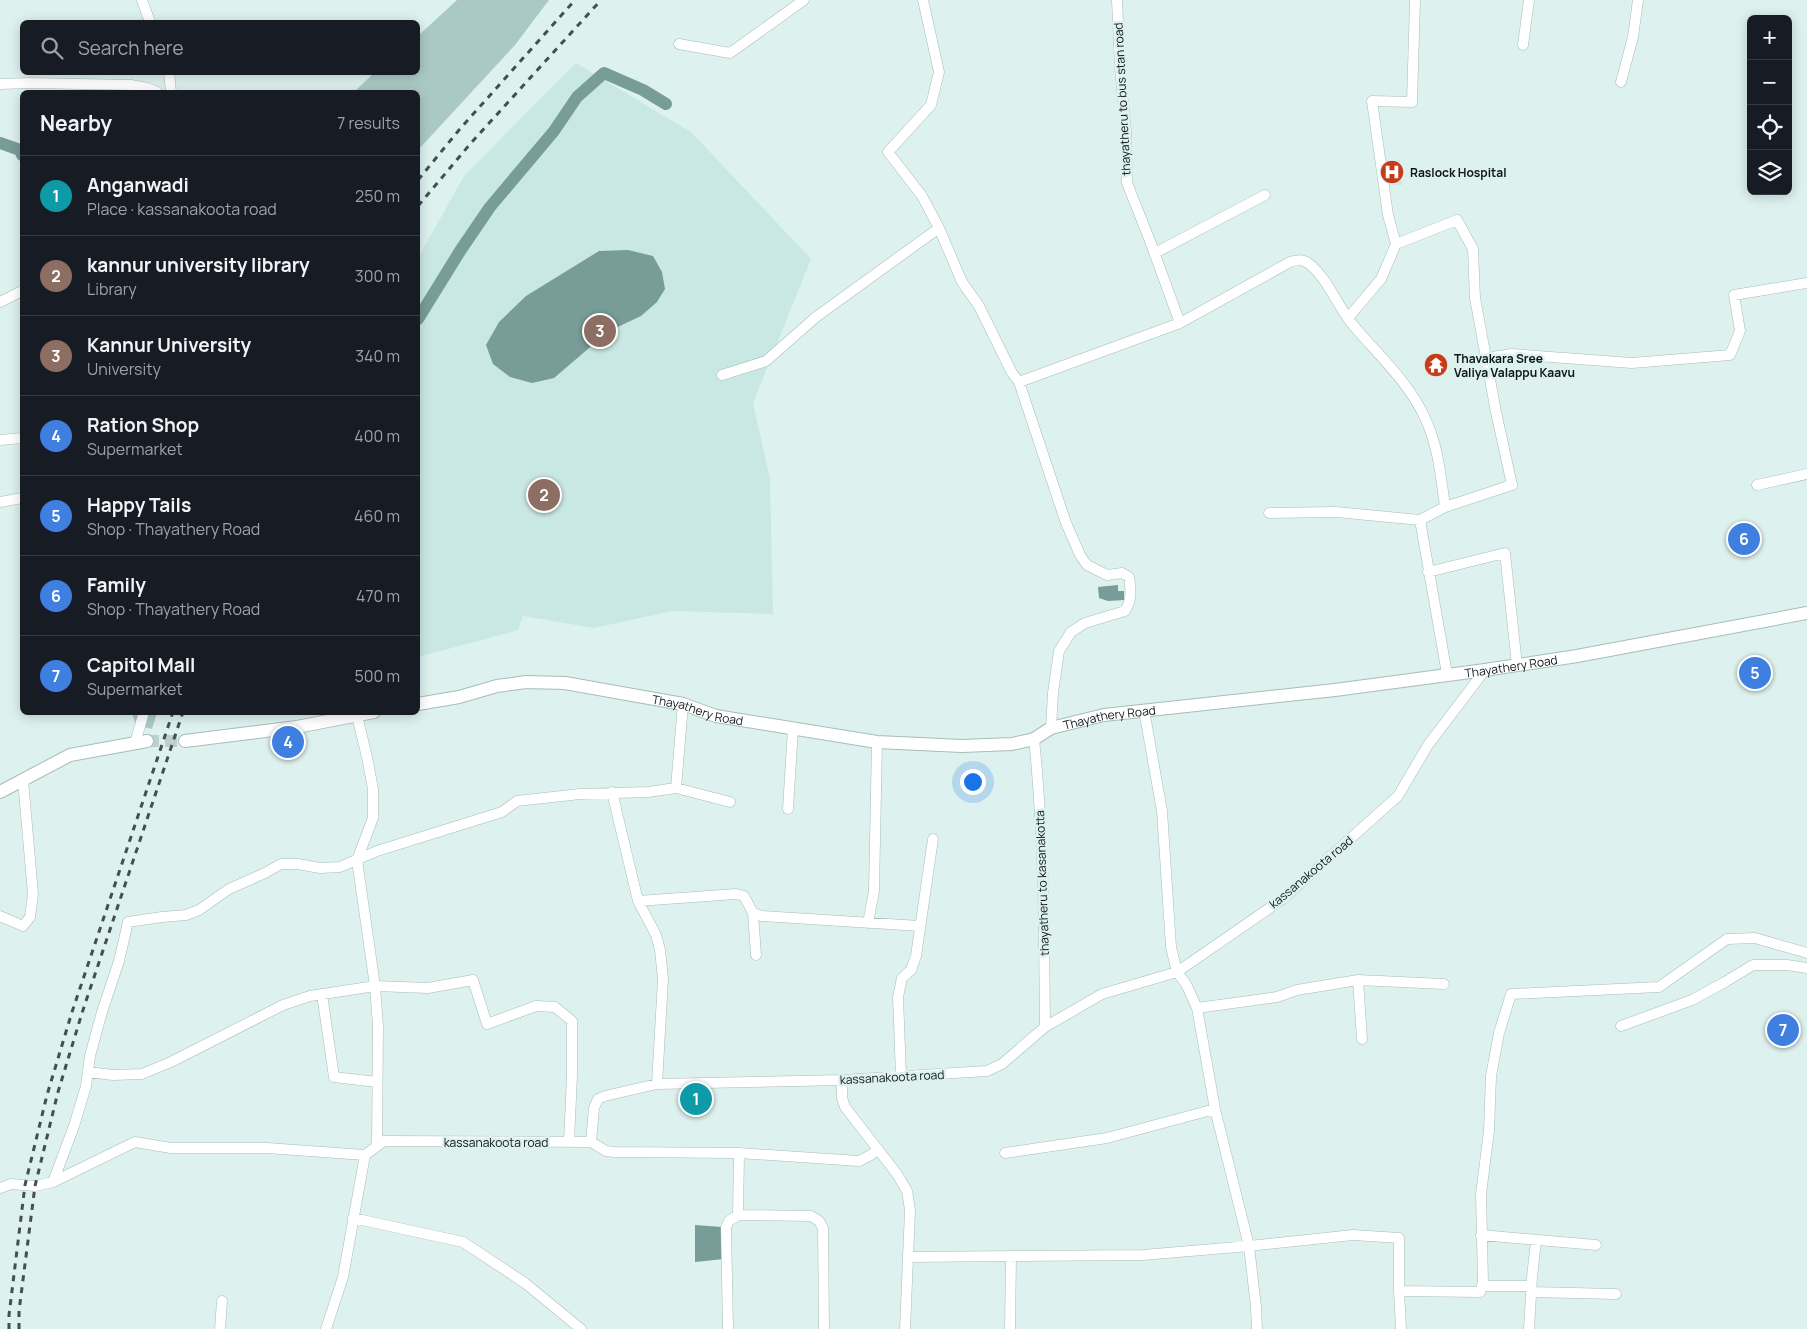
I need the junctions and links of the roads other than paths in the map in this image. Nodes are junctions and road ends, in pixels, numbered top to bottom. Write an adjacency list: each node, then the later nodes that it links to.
1 (142, 0): 8 (street)
2 (804, 0): 9 (street)
3 (922, 0): 17 (street)
4 (1117, 0): 19 (street, thayatheru to bus stan road)
5 (1415, 0): 18 (street)
6 (1529, 0): 10 (street)
7 (1638, 0): 12 (street)
8 (149, 20)
9 (679, 44)
10 (1523, 45)
11 (169, 75): 15 (street)
12 (1621, 82)
13 (0, 84): 14 (street)
14 (149, 90)
15 (171, 90)
16 (1265, 195): 19 (street)
17 (940, 228): 26 (street); 27 (street)
18 (1396, 244): 23 (street); 25 (street)
19 (1155, 253): 24 (street, thayatheru to bus stan road)
20 (1807, 283): 25 (street)
21 (20, 292): 22 (street)
22 (0, 302)
23 (1348, 318): 24 (street); 34 (street)
24 (1180, 323): 27 (street)
25 (1486, 358): 34 (street)
26 (722, 375)
27 (1019, 382): 49 (street)
28 (20, 438): 29 (street)
29 (0, 440)
30 (1807, 474): 31 (street)
31 (1757, 485)
32 (20, 498): 33 (street)
33 (0, 502)
34 (1445, 507): 36 (street)
35 (1269, 513): 36 (street)
36 (1420, 520): 37 (street)
37 (1428, 572): 39 (street); 41 (street)
38 (1807, 613): 39 (street, Thayathery Road)
39 (1517, 664): 40 (street, Thayathery Road)
40 (1485, 670): 41 (street, Thayathery Road); 70 (street, kassanakoota road)
41 (1446, 674): 44 (street, Thayathery Road)
42 (420, 704): 43 (street, Thayathery Road)
43 (683, 704): 48 (street, Thayathery Road); 55 (street)
44 (1144, 710): 49 (street, Thayathery Road); 70 (street)
45 (144, 715): 52 (street)
46 (361, 715): 47 (street)
47 (357, 716): 51 (street); 61 (street)
48 (793, 728): 53 (street, Thayathery Road); 59 (street)
49 (1051, 728): 50 (street, Thayathery Road)
50 (1034, 739): 53 (street, Thayathery Road); 77 (street, thayatheru to kasanakotta)
51 (185, 741)
52 (141, 742): 54 (street)
53 (877, 742): 65 (street)
54 (23, 780): 56 (street); 64 (street)
55 (676, 788): 57 (street); 58 (street)
56 (0, 792)
57 (612, 792): 61 (street); 62 (street)
58 (730, 802)
59 (788, 809)
60 (933, 839): 66 (street)
61 (357, 860): 73 (street); 79 (street)
62 (638, 901): 63 (street); 83 (street)
63 (753, 913): 65 (street); 68 (street)
64 (0, 916)
65 (868, 923): 66 (street)
66 (920, 926): 80 (street)
67 (1807, 953): 96 (street)
68 (756, 955)
69 (1807, 968): 76 (street)
70 (1177, 972): 75 (street); 77 (street, kassanakoota road)
71 (1358, 980): 72 (street); 75 (street); 78 (street)
72 (1444, 984)
73 (375, 986): 74 (street); 82 (street); 85 (street)
74 (322, 994): 79 (street); 82 (street)
75 (1196, 1008): 84 (street)
76 (1621, 1026)
77 (1045, 1028): 80 (street, kassanakoota road)
78 (1362, 1039)
79 (88, 1072): 92 (street)
80 (901, 1075): 81 (street, kassanakoota road)
81 (842, 1080): 83 (street, kassanakoota road); 88 (street)
82 (377, 1082): 87 (street)
83 (658, 1084): 86 (street, kassanakoota road)
84 (1215, 1109): 90 (street); 99 (street)
85 (569, 1142): 86 (street, kassanakoota road); 87 (street, kassanakoota road)
86 (591, 1142): 89 (street)
87 (377, 1146): 91 (street, kassanakoota road)
88 (878, 1149): 89 (street); 101 (street)
89 (739, 1153): 94 (street)
90 (1004, 1153)
91 (365, 1155): 92 (street); 95 (street)
92 (53, 1182): 93 (street)
93 (0, 1188)
94 (738, 1215): 110 (street); 111 (street)
95 (354, 1218): 108 (street); 109 (street)
96 (1481, 1236): 97 (street); 102 (street)
97 (1536, 1241): 98 (street); 103 (street)
98 (1596, 1245)
99 (1249, 1246): 100 (street); 104 (street); 114 (street)
100 (1010, 1256): 101 (street); 113 (street)
101 (908, 1257): 112 (street)
102 (1482, 1286): 103 (street); 104 (street)
103 (1531, 1289): 105 (street); 116 (street)
104 (1399, 1291): 115 (street)
105 (1616, 1294)
106 (222, 1301): 107 (street)
107 (220, 1329)
108 (326, 1329)
109 (581, 1329)
110 (728, 1329)
111 (824, 1329)
112 (905, 1329)
113 (1010, 1329)
114 (1256, 1329)
115 (1401, 1329)
116 (1529, 1329)

